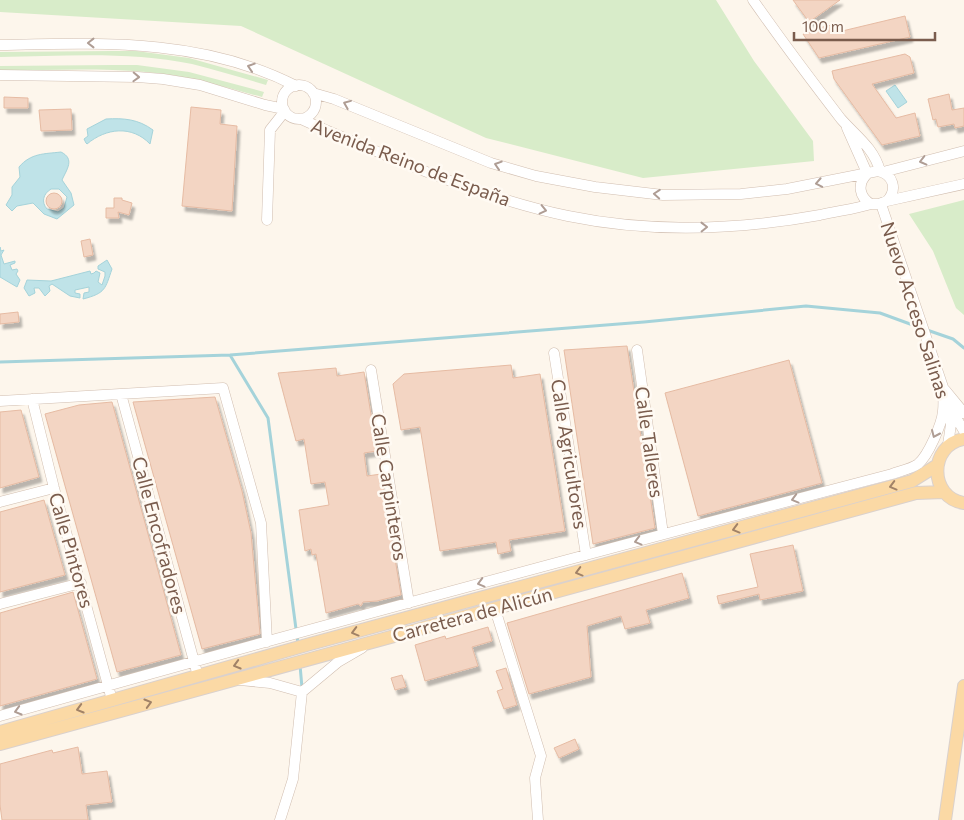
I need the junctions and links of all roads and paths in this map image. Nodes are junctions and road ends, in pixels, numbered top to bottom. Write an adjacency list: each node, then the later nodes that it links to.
1 (754, 0): 8 (street)
2 (0, 45): 4 (street, one-way to 2)
3 (0, 75): 6 (street, one-way to 6)
4 (296, 86): 5 (street); 6 (street)
5 (313, 93): 7 (street); 11 (street, Avenida Reino de España, one-way to 5)
6 (284, 110): 7 (street); 14 (street)
7 (302, 119): 13 (street, Avenida Reino de España, one-way to 13)
8 (843, 121): 10 (street); 11 (street)
9 (964, 151): 10 (street, Avenida Reino de España, one-way to 10)
10 (881, 171): 11 (street, Avenida Reino de España); 13 (street)
11 (867, 174): 13 (street)
12 (964, 184): 13 (street, Avenida Reino de España)
13 (880, 203): 18 (street, Nuevo Acceso Salinas)
14 (266, 220)
15 (637, 350): 31 (street, Calle Talleres)
16 (554, 353): 32 (street, Calle Agricultores)
17 (370, 370): 34 (street, Calle Carpinteros)
18 (943, 387): 22 (street); 23 (street); 25 (street, Nuevo Acceso Salinas); 31 (street, one-way to 31)
19 (122, 394): 20 (street); 38 (street); 39 (street, Calle Encofradores)
20 (32, 399): 21 (street); 27 (street, Calle Pintores)
21 (0, 401)
22 (964, 413)
23 (964, 431)
24 (964, 440): 25 (main road)
25 (948, 445): 26 (main road)
26 (936, 466): 28 (main road); 40 (main road, Carretera de Alicún, one-way to 40)
27 (54, 488): 29 (street); 33 (street, Calle Pintores)
28 (944, 492): 30 (main road); 36 (main road, Carretera de Alicún)
29 (0, 502)
30 (963, 504)
31 (663, 534): 32 (street, one-way to 32)
32 (586, 555): 34 (street, one-way to 34)
33 (81, 584): 35 (street); 42 (street, Calle Pintores)
34 (409, 603): 38 (street)
35 (0, 604)
36 (495, 609): 37 (main road, Carretera de Alicún); 50 (street)
37 (374, 641): 41 (main road, Carretera de Alicún); 44 (street)
38 (267, 642): 39 (street)
39 (194, 661): 40 (street, Calle Encofradores); 42 (street)
40 (198, 676): 45 (main road, Carretera de Alicún)
41 (232, 680): 44 (street); 48 (main road, Carretera de Alicún, one-way to 41)
42 (109, 685): 45 (street, Calle Pintores); 46 (street, one-way to 46)
43 (964, 686): 51 (main road)
44 (302, 692): 49 (street)
45 (112, 700): 47 (main road, Carretera de Alicún, one-way to 47)
46 (0, 716)
47 (0, 732)
48 (0, 744)
49 (280, 820)
50 (538, 820)
51 (945, 820)

